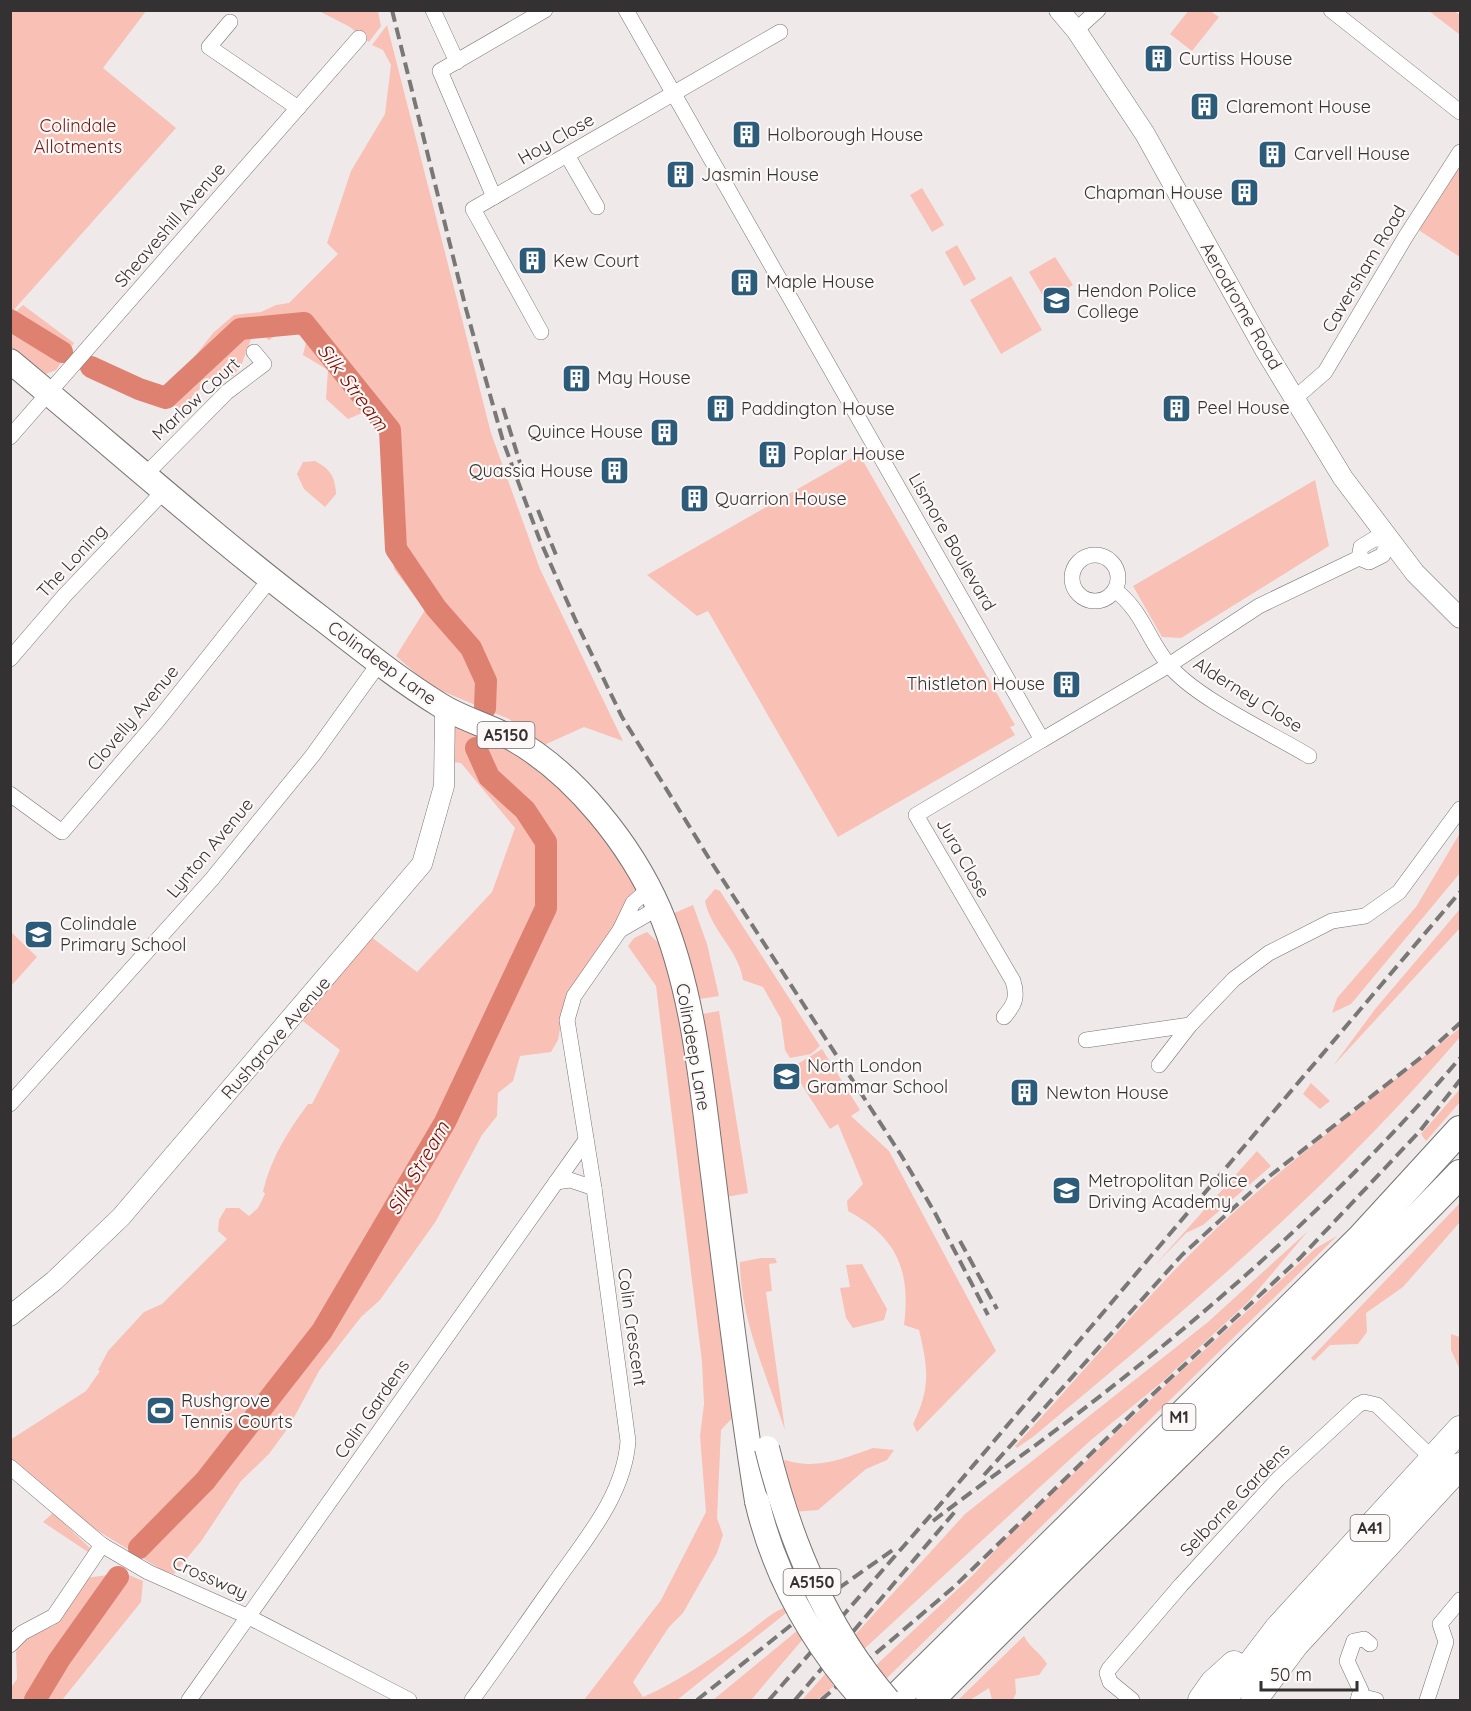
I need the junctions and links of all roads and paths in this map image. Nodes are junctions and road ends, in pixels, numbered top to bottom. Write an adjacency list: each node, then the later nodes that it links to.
1 (433, 10): 11 (street)
2 (544, 10): 11 (street)
3 (626, 10): 12 (street, Lismore Boulevard)
4 (1059, 10): 8 (street, Aerodrome Road)
5 (1098, 10): 8 (street)
6 (1331, 10): 14 (street)
7 (230, 22): 13 (street)
8 (1076, 30): 23 (street, Aerodrome Road)
9 (780, 32): 12 (street, Hoy Close)
10 (359, 38): 13 (street, Sheaveshill Avenue)
11 (457, 62): 17 (street)
12 (674, 93): 16 (street, Hoy Close); 35 (street, Lismore Boulevard)
13 (298, 108): 22 (street, Sheaveshill Avenue)
14 (1461, 112)
15 (1461, 152): 23 (street, Caversham Road)
16 (567, 155): 17 (street, Hoy Close); 18 (street)
17 (494, 197): 19 (street, Hoy Close)
18 (597, 207)
19 (541, 332)
20 (254, 352): 25 (street, Marlow Court)
21 (10, 361): 22 (main road, Colindeep Lane / A5150)
22 (48, 393): 24 (street, Sheaveshill Avenue); 25 (main road, Colindeep Lane / A5150)
23 (1294, 399): 27 (street, Aerodrome Road)
24 (10, 437)
25 (146, 475): 26 (main road, Colindeep Lane / A5150)
26 (164, 490): 28 (main road, Colindeep Lane / A5150); 31 (street, The Loning)
27 (1388, 540): 30 (street, Aerodrome Road); 33 (street)
28 (271, 578): 32 (main road, Colindeep Lane / A5150); 37 (street, Clovelly Avenue)
29 (1115, 590): 33 (street, Alderney Close)
30 (1461, 618)
31 (10, 659)
32 (380, 662): 34 (main road, Colindeep Lane / A5150); 45 (street, Lynton Avenue)
33 (1169, 665): 35 (street); 36 (street, Alderney Close)
34 (445, 708): 39 (main road, Colindeep Lane / A5150); 52 (street, Rushgrove Avenue)
35 (1042, 741): 41 (street, Jura Close)
36 (1309, 756)
37 (10, 794)
38 (1461, 809): 42 (street)
39 (654, 898): 40 (street, Colin Crescent); 40 (street, Colin Crescent); 51 (main road, Colindeep Lane / A5150)
40 (620, 930): 47 (street, Colin Crescent)
41 (1004, 1017)
42 (1190, 1025): 43 (street); 44 (street)
43 (1086, 1040)
44 (1159, 1065)
45 (10, 1104)
46 (1461, 1130): 69 (highway, M1)
47 (586, 1140): 49 (street, Colin Gardens); 50 (street, Colin Crescent)
48 (1461, 1174): 70 (highway, M1)
49 (556, 1182): 50 (street); 59 (street, Colin Gardens)
50 (594, 1188): 66 (street, Colin Crescent)
51 (729, 1289): 67 (main road, Colindeep Lane / A5150, bridge); 68 (main road, Colindeep Lane / A5150, bridge)
52 (10, 1316)
53 (1461, 1429): 54 (highway, A41)
54 (1433, 1459): 60 (highway, A41); 71 (street, Selborne Gardens)
55 (1461, 1466): 74 (highway, A41)
56 (10, 1467): 57 (street, Crossway)
57 (106, 1547): 59 (street, Crossway); 62 (street)
58 (1461, 1600): 76 (street)
59 (249, 1617): 64 (street, Colin Gardens); 65 (street, Crossway)
60 (1278, 1628): 72 (highway); 73 (highway, A41)
61 (1371, 1644): 63 (street)
62 (10, 1645)
63 (1358, 1698): 75 (street)
64 (189, 1701)
65 (409, 1701)
66 (472, 1701)
67 (862, 1701)
68 (888, 1701)
69 (894, 1701)
70 (930, 1701)
71 (1132, 1701)
72 (1201, 1701)
73 (1223, 1701)
74 (1254, 1701)
75 (1376, 1701)
76 (1427, 1701)

